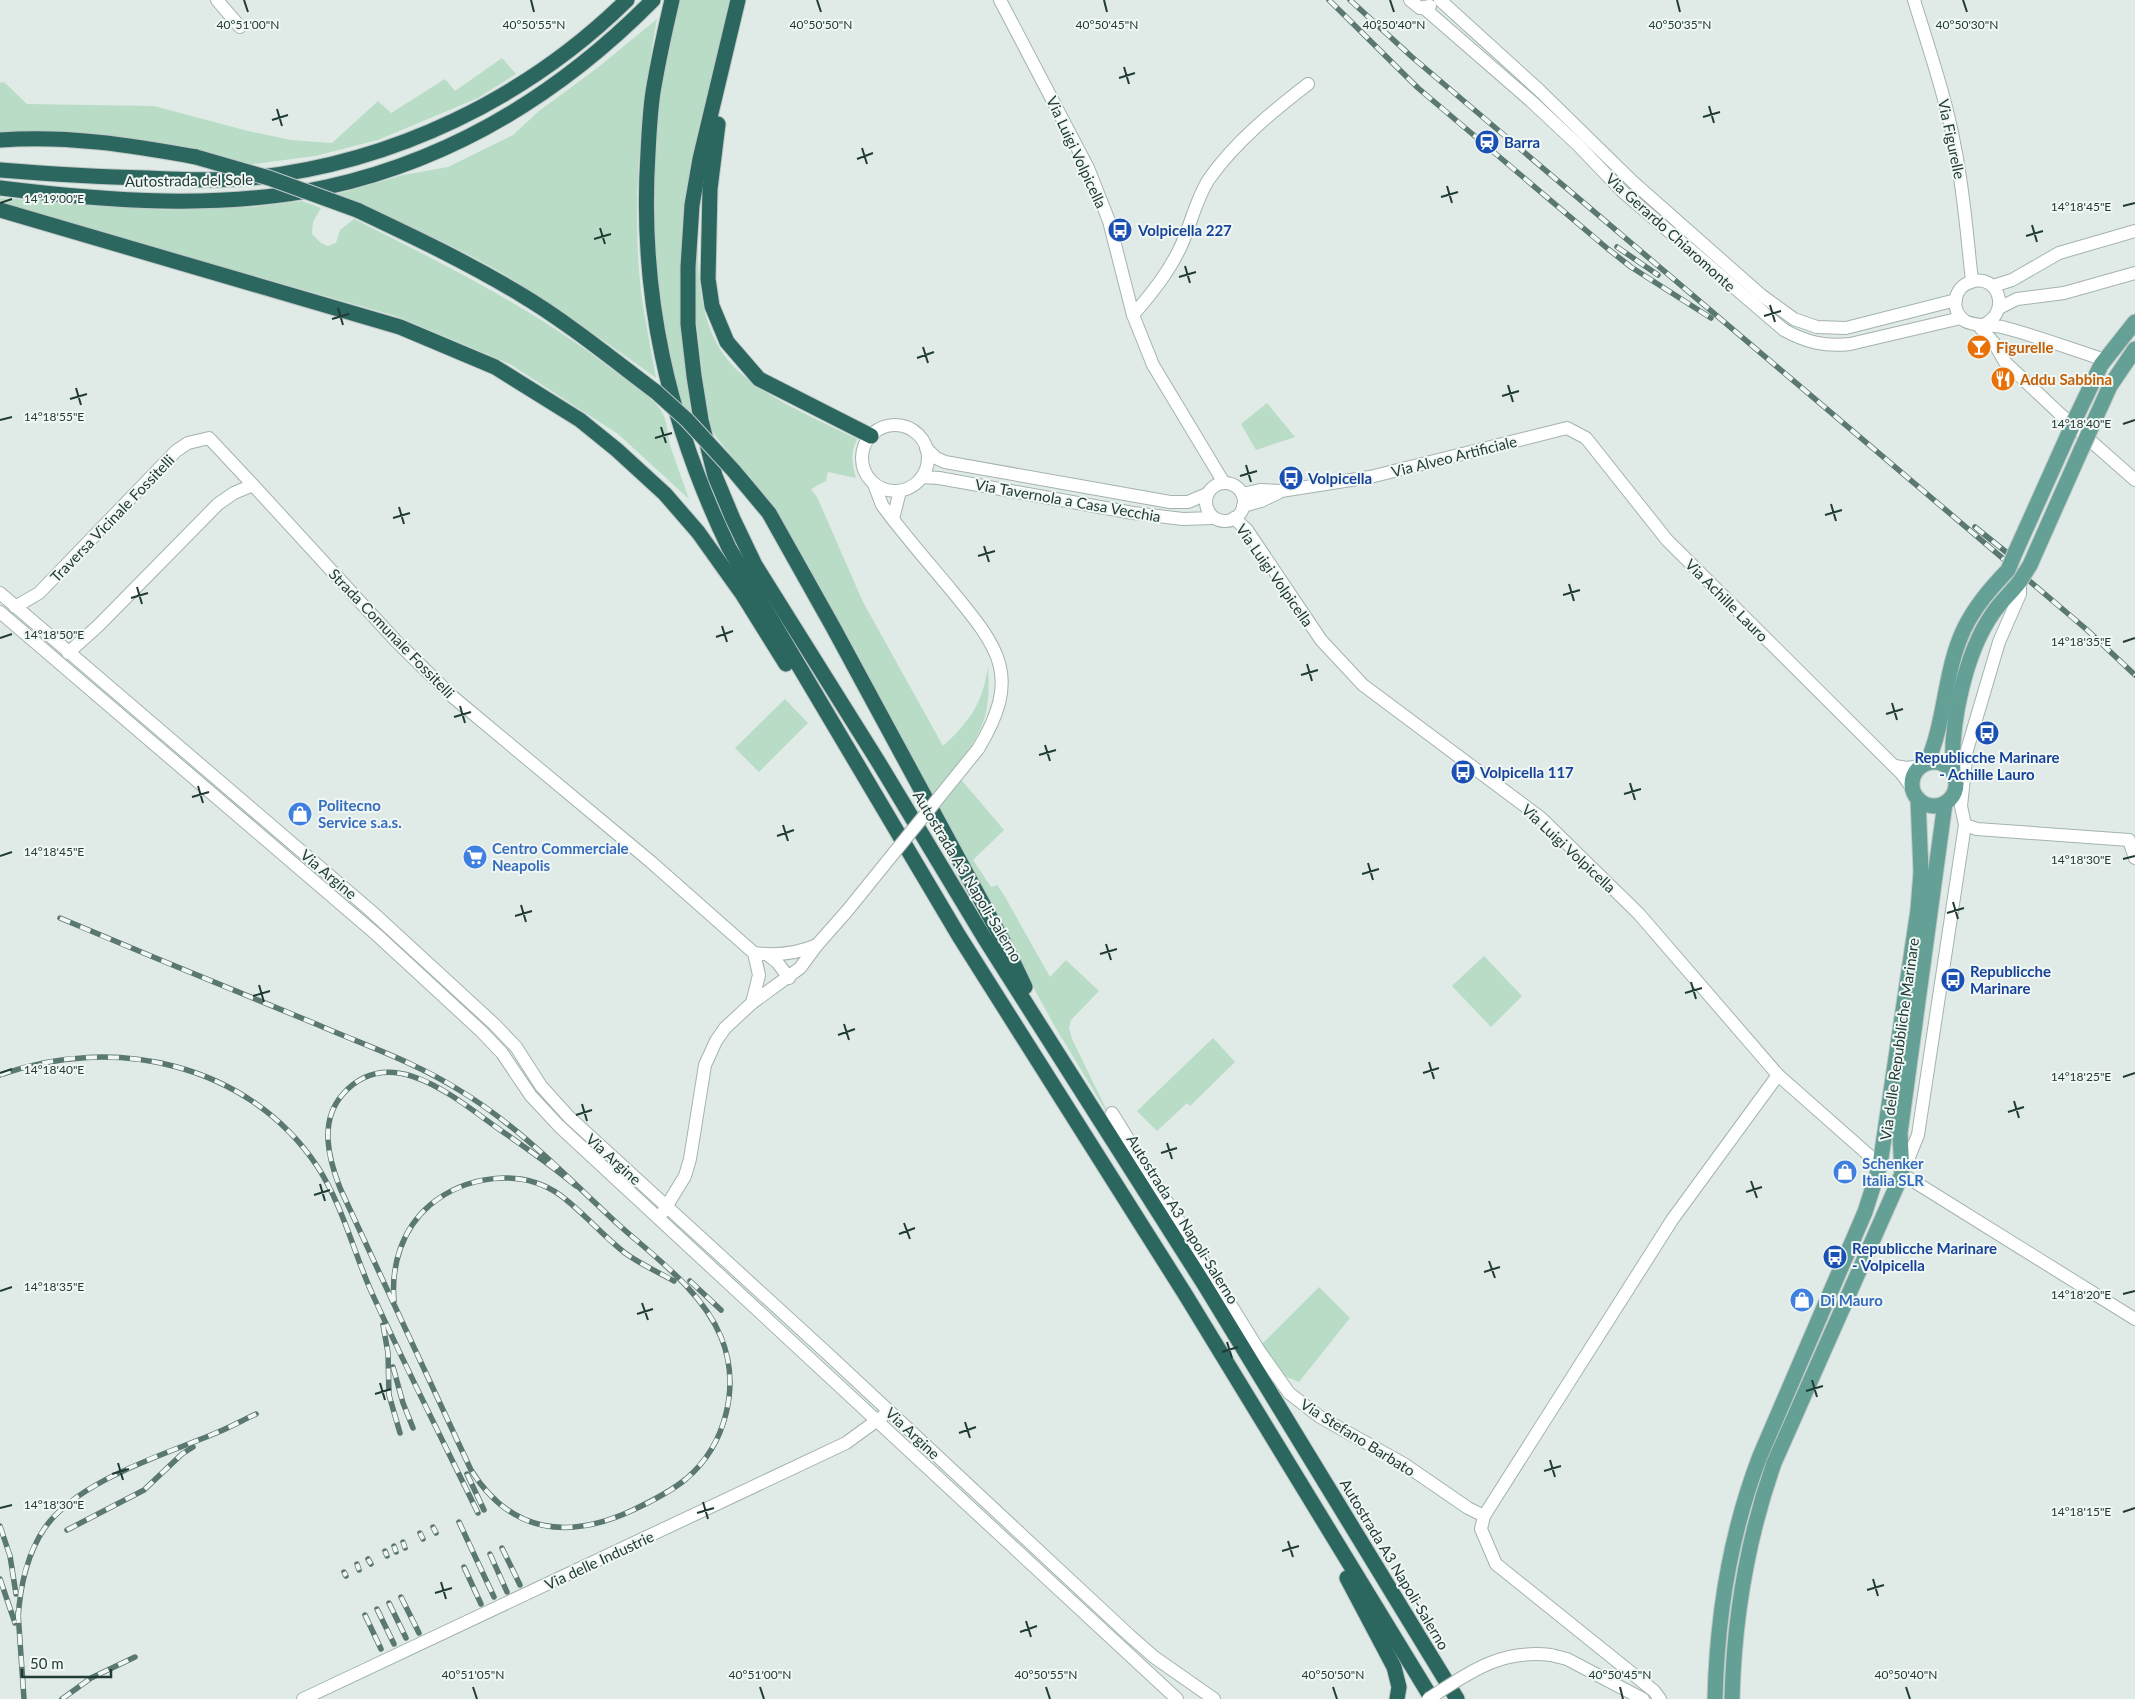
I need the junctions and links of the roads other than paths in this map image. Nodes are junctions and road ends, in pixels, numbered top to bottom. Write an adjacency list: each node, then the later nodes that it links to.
1 (217, 0): 13 (street)
2 (627, 0): 16 (highway, Autostrada del Sole)
3 (653, 0): 17 (highway, Autostrada del Sole)
4 (672, 0): 51 (highway)
5 (738, 0): 61 (highway, Autostrada A3 Napoli-Salerno)
6 (748, 0): 31 (highway)
7 (1000, 0): 24 (street, Via Luigi Volpicella)
8 (1410, 0): 12 (street, Via Gerardo Chiaromonte)
9 (1435, 0): 12 (street)
10 (1440, 0): 23 (street, Via Gerardo Chiaromonte)
11 (1914, 0): 21 (street, Via Figurelle)
12 (1424, 8): 25 (street, Via Gerardo Chiaromonte)
13 (240, 27)
14 (1308, 84): 24 (street)
15 (0, 140): 61 (highway, bridge)
16 (0, 170)
17 (0, 188)
18 (0, 210): 51 (highway)
19 (2135, 231): 22 (street)
20 (2135, 273): 26 (street)
21 (1972, 281): 22 (street); 23 (street)
22 (1992, 286): 26 (street)
23 (1956, 300): 25 (street)
24 (1133, 315): 37 (street, Via Luigi Volpicella)
25 (1961, 318): 26 (street)
26 (1989, 319): 29 (street); 34 (street)
27 (2135, 322): 29 (main road, Via delle Repubbliche Marinare)
28 (2135, 349): 43 (main road, Via delle Repubbliche Marinare, bridge)
29 (2105, 360): 48 (main road, Via delle Repubbliche Marinare, bridge)
30 (1567, 428): 39 (street, Via Alveo Artificiale); 49 (street, Via Achille Lauro)
31 (870, 436): 32 (street); 35 (street)
32 (926, 448): 33 (street); 37 (street, Via Tavernola a Casa Vecchia)
33 (922, 477): 38 (street); 40 (street, Via Tavernola a Casa Vecchia)
34 (2135, 480)
35 (874, 484): 38 (street); 42 (street)
36 (253, 485): 45 (street, Traversa Vicinale Fossitelli); 47 (street); 57 (street, Strada Comunale Fossitelli)
37 (1215, 488): 39 (street); 40 (street)
38 (900, 491): 42 (street)
39 (1242, 500): 41 (street)
40 (1214, 518): 41 (street)
41 (1234, 518): 62 (street, Via Luigi Volpicella)
42 (893, 519): 56 (street, bridge)
43 (2020, 581): 50 (main road, Via delle Repubbliche Marinare); 54 (street)
44 (0, 593): 45 (street, Via Argine)
45 (15, 607): 47 (street, Via Argine)
46 (0, 612): 67 (street, Via Argine)
47 (68, 653): 66 (street, Via Argine)
48 (1924, 764): 49 (street); 50 (main road); 52 (main road, Via delle Repubbliche Marinare)
49 (1894, 766): 52 (street, Via Achille Lauro)
50 (1953, 772): 53 (main road, Via delle Repubbliche Marinare)
51 (868, 785): 71 (highway)
52 (1915, 794): 53 (main road); 64 (main road, Via delle Repubbliche Marinare)
53 (1945, 803): 65 (main road, Via delle Repubbliche Marinare)
54 (1965, 825): 55 (street); 65 (street)
55 (2135, 858)
56 (813, 947): 58 (street); 59 (street)
57 (754, 953): 58 (street); 60 (street)
58 (768, 955): 59 (street)
59 (788, 978): 60 (street)
60 (752, 1002): 66 (street)
61 (1062, 1063): 79 (highway, Autostrada A3 Napoli-Salerno)
62 (1778, 1075): 64 (street, Via Luigi Volpicella); 72 (street)
63 (1112, 1112): 72 (street, Via Stefano Barbato)
64 (1880, 1166): 82 (main road, Via delle Repubbliche Marinare)
65 (1902, 1174): 68 (street); 83 (main road, Via delle Repubbliche Marinare)
66 (667, 1207): 67 (street); 69 (street, Via Argine)
67 (658, 1218): 70 (street, Via Argine)
68 (2135, 1319)
69 (889, 1411): 70 (street, Via delle Industrie); 75 (street, Via Argine)
70 (878, 1420): 73 (street, Via delle Industrie); 74 (street, Via Argine)
71 (1282, 1455): 76 (highway); 78 (highway)
72 (1484, 1516): 81 (street)
73 (303, 1699)
74 (1177, 1699)
75 (1214, 1699)
76 (1397, 1699)
77 (1428, 1699): 80 (street, bridge)
78 (1432, 1699)
79 (1457, 1699)
80 (1643, 1699)
81 (1660, 1699)
82 (1715, 1699)
83 (1732, 1699)

